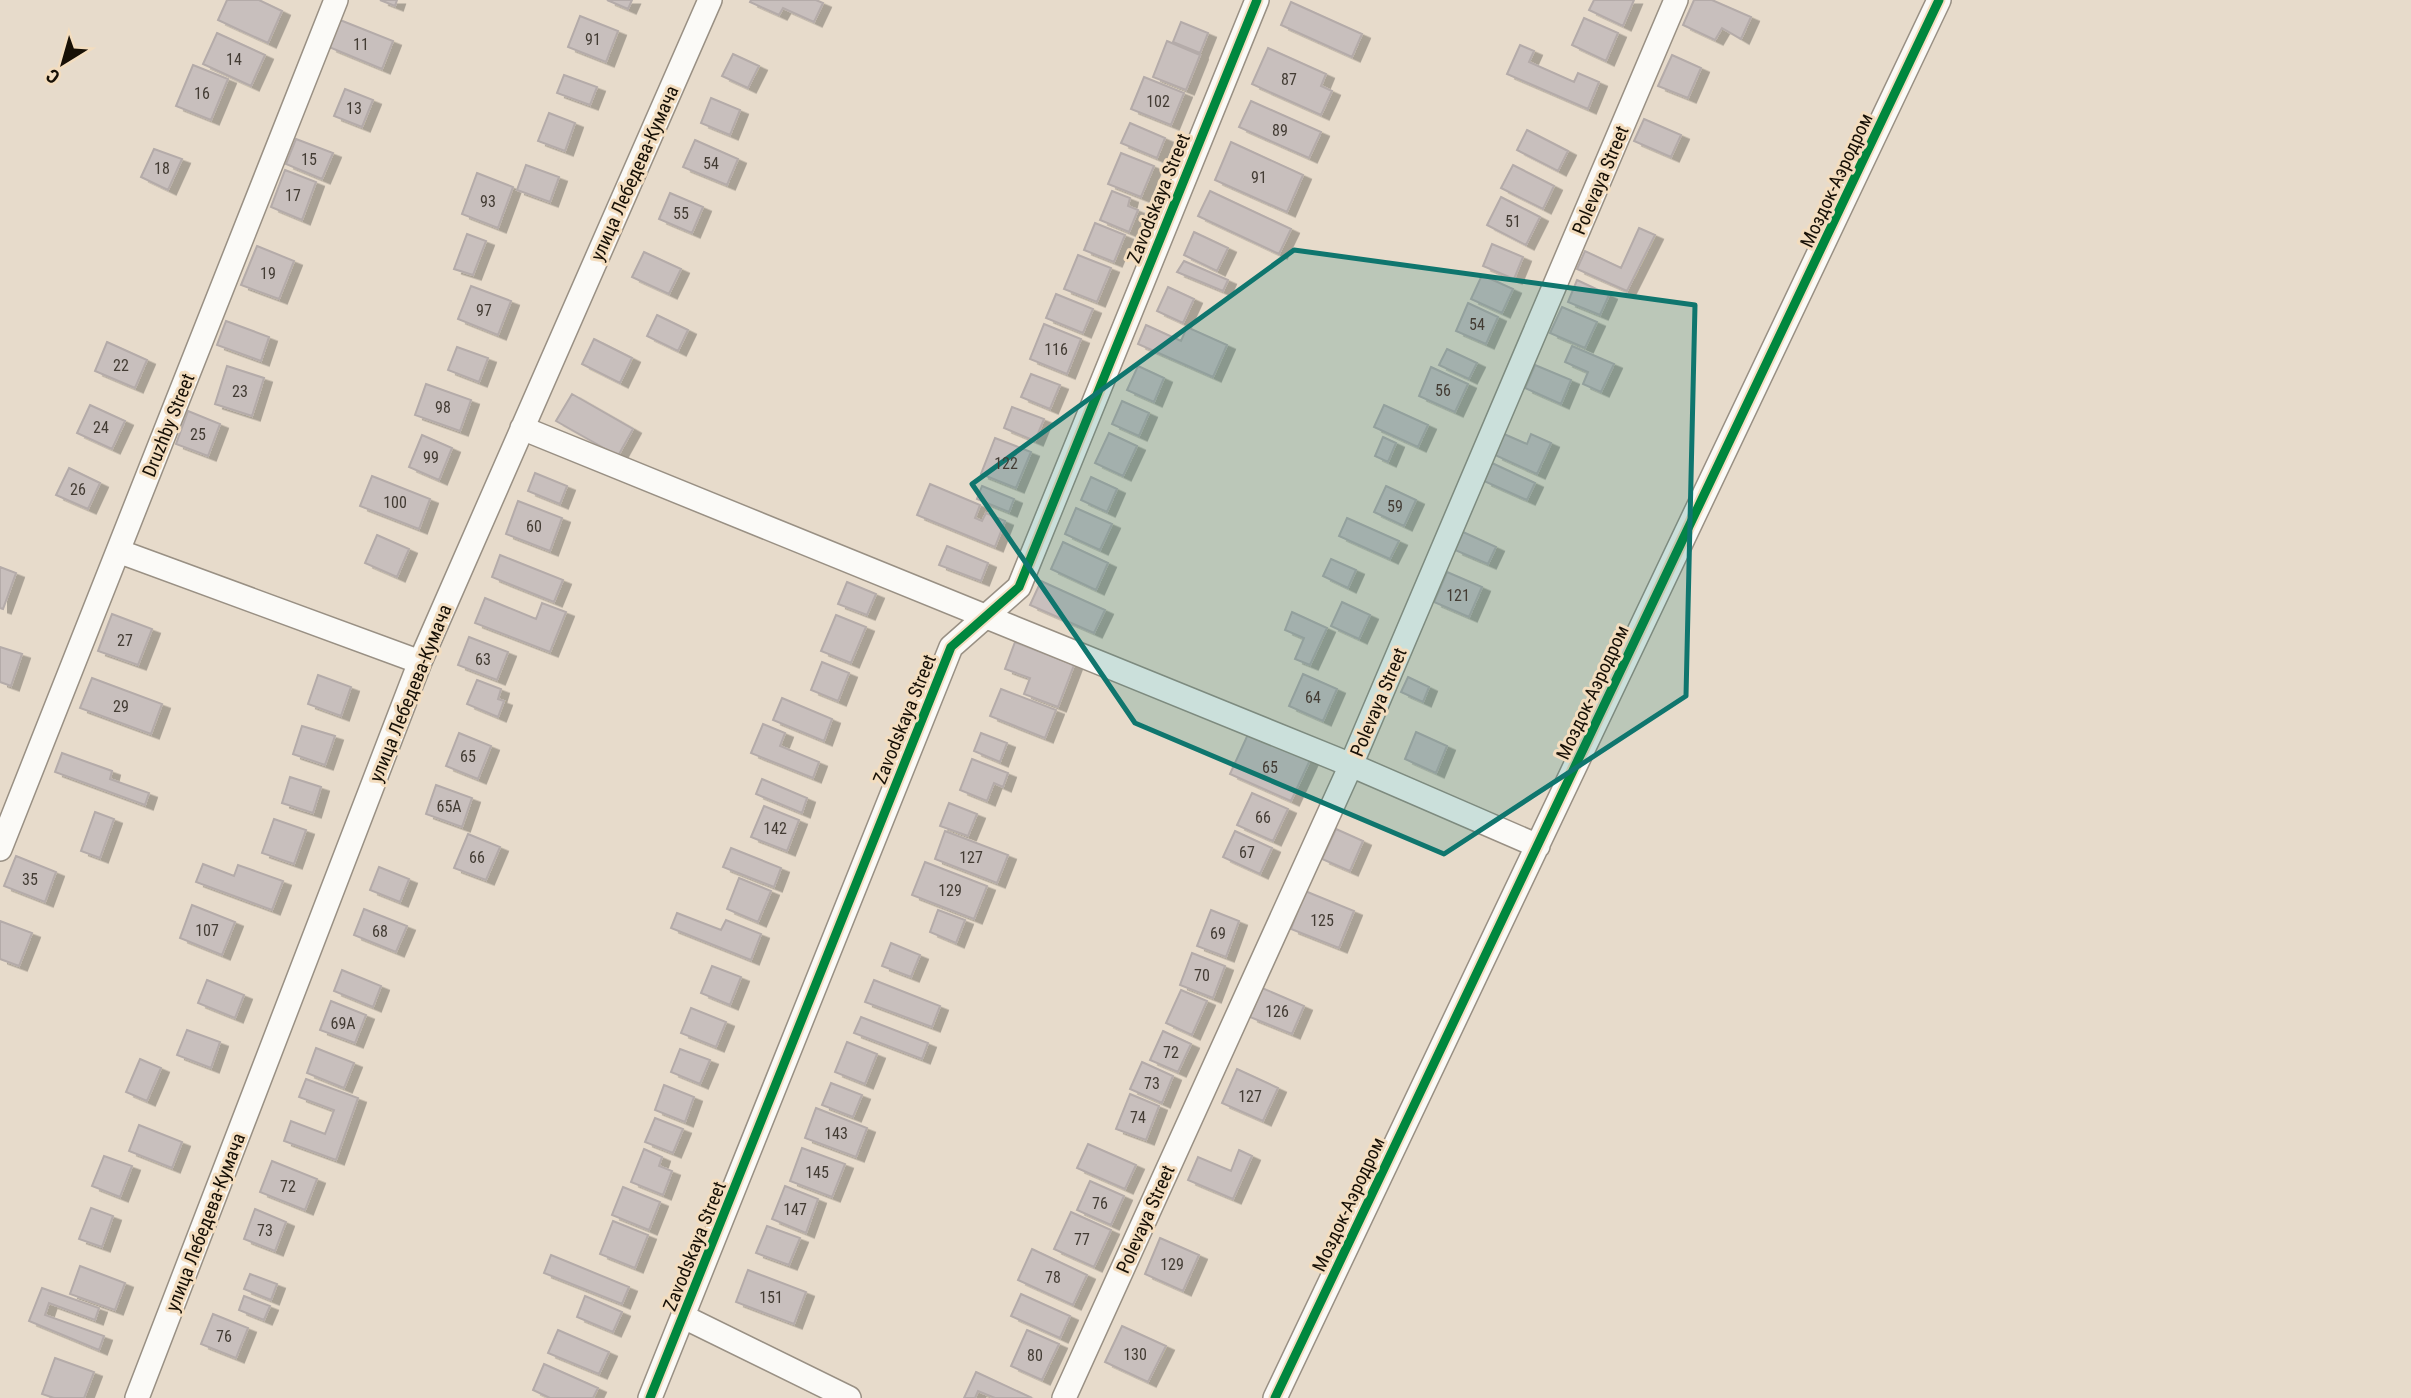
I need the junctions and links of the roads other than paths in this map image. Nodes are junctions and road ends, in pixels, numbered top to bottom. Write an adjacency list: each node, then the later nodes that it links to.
1 (336, 0): 7 (street, Druzhby Street)
2 (710, 0): 6 (street, улица Лебедева-Кумача)
3 (1257, 0): 8 (street, Zavodskaya Street)
4 (1676, 0): 10 (street, Polevaya Street)
5 (1939, 0): 11 (street, Моздок-Аэродром)
6 (522, 428): 8 (street); 9 (street, улица Лебедева-Кумача)
7 (118, 551): 9 (street); 12 (street, Druzhby Street)
8 (986, 616): 10 (street); 13 (street, Zavodskaya Street)
9 (420, 662): 14 (street, улица Лебедева-Кумача)
10 (1351, 765): 11 (street); 17 (street, Polevaya Street)
11 (1538, 846): 18 (street, Моздок-Аэродром)
12 (0, 849)
13 (684, 1317): 15 (street, Zavodskaya Street); 16 (street)
14 (137, 1398)
15 (650, 1398)
16 (849, 1398)
17 (1065, 1398)
18 (1275, 1398)

